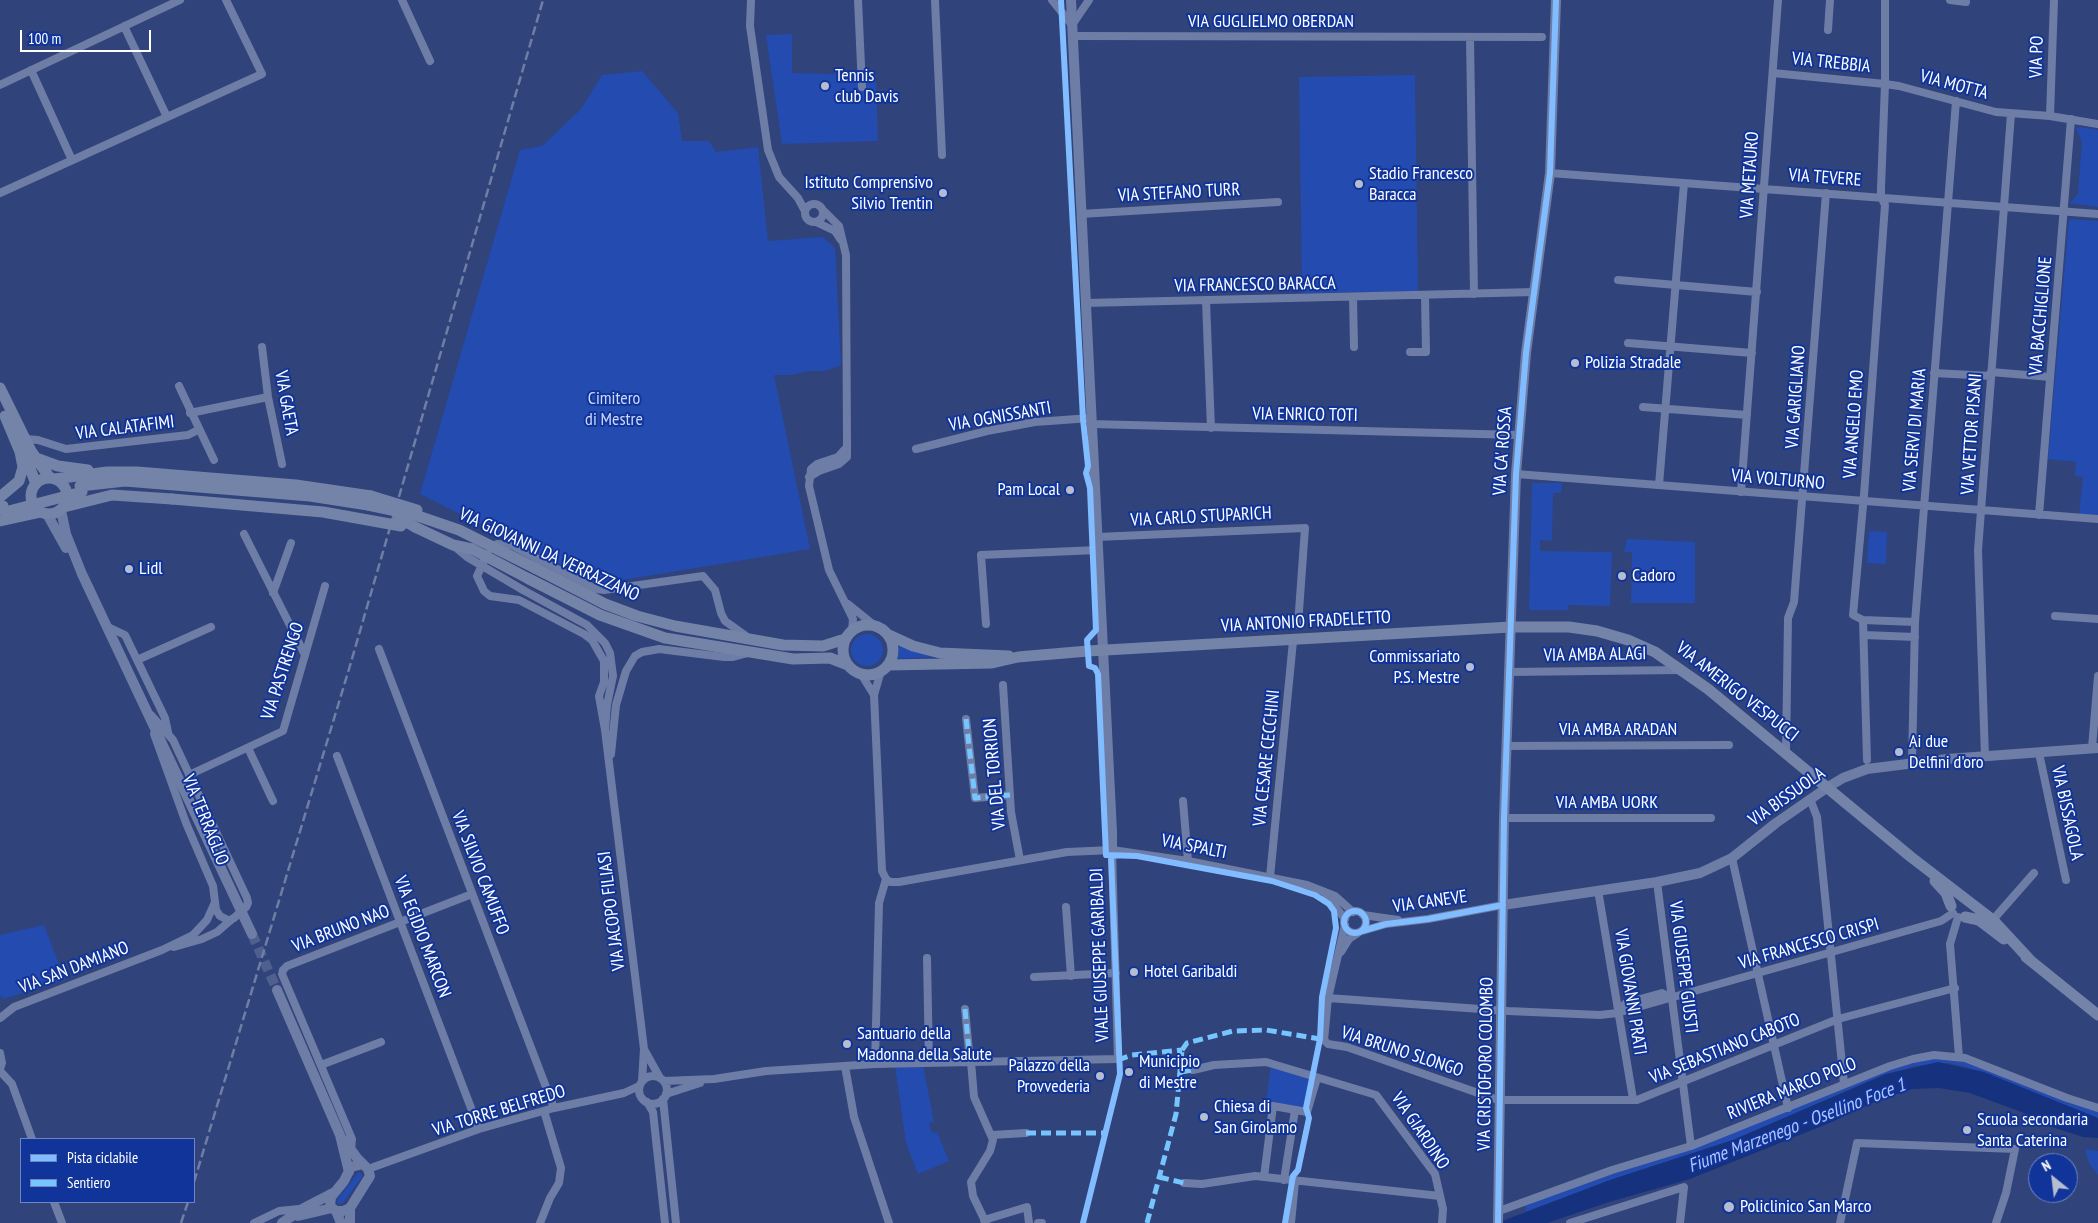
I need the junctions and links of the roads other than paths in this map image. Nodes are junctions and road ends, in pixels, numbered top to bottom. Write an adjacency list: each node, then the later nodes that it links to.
1 (180, 0): 18 (street)
2 (226, 0): 32 (street)
3 (402, 0): 23 (street)
4 (752, 0): 41 (street)
5 (858, 0): 28 (street)
6 (936, 0): 35 (street)
7 (1052, 0): 17 (street)
8 (1071, 0): 17 (street, VIALE GIUSEPPE GARIBALDI)
9 (1089, 0): 17 (street)
10 (1556, 0): 37 (street, VIA CA' ROSSA)
11 (1778, 0): 25 (street, VIA METAURO)
12 (1830, 0): 19 (street)
13 (1885, 0): 26 (street)
14 (1950, 0): 16 (street)
15 (2054, 0): 31 (street, VIA PO)
16 (1966, 2)
17 (1072, 25): 20 (street, VIALE GIUSEPPE GARIBALDI)
18 (124, 26): 24 (street); 32 (street)
19 (1828, 30)
20 (1073, 36): 21 (street, VIA GUGLIELMO OBERDAN); 51 (street, VIALE GIUSEPPE GARIBALDI)
21 (1470, 37): 22 (street, VIA GUGLIELMO OBERDAN); 59 (street)
22 (1542, 37)
23 (430, 61)
24 (31, 70): 27 (street); 36 (street)
25 (1773, 72): 26 (street, VIA TREBBIA); 39 (street, VIA METAURO)
26 (1885, 84): 29 (street, VIA MOTTA); 43 (street, VIA ANGELO EMO)
27 (0, 85)
28 (862, 87)
29 (1956, 101): 30 (street, VIA MOTTA); 46 (street, VIA SERVI DI MARIA)
30 (2011, 114): 31 (street, VIA MOTTA); 47 (street, VIA VETTOR PISANI)
31 (2050, 116): 33 (street, VIA MOTTA)
32 (167, 117): 36 (street)
33 (2071, 118): 34 (street, VIA MOTTA); 50 (street, VIA BACCHIGLIONE)
34 (2098, 124)
35 (942, 155)
36 (72, 160): 40 (street)
37 (1550, 173): 38 (street, VIA TEVERE); 57 (street, VIA CA' ROSSA)
38 (1684, 183): 39 (street, VIA TEVERE); 56 (street)
39 (1764, 189): 42 (street, VIA TEVERE); 58 (street, VIA METAURO)
40 (0, 193)
41 (794, 193): 45 (street); 49 (street)
42 (1826, 193): 43 (street, VIA TEVERE); 96 (street, VIA GARIGLIANO)
43 (1881, 197): 46 (street, VIA TEVERE); 97 (street, VIA ANGELO EMO)
44 (1278, 202): 51 (street, VIA STEFANO TURR)
45 (814, 203): 48 (street); 49 (street)
46 (1947, 203): 47 (street, VIA TEVERE); 70 (street, VIA SERVI DI MARIA)
47 (2003, 208): 50 (street, VIA TEVERE); 71 (street, VIA VETTOR PISANI)
48 (824, 210): 53 (street); 54 (street)
49 (805, 211): 53 (street)
50 (2064, 211): 52 (street, VIA TEVERE); 72 (street, VIA BACCHIGLIONE)
51 (1081, 214): 63 (street, VIALE GIUSEPPE GARIBALDI)
52 (2098, 214)
53 (816, 222): 54 (street)
54 (846, 248): 117 (street)
55 (1618, 280): 56 (street)
56 (1676, 285): 58 (street); 65 (street)
57 (1535, 292): 59 (street, VIA FRANCESCO BARACCA); 84 (street, VIA CA' ROSSA)
58 (1757, 292): 69 (street, VIA METAURO)
59 (1474, 294): 60 (street, VIA FRANCESCO BARACCA)
60 (1425, 295): 61 (street, VIA FRANCESCO BARACCA); 68 (street)
61 (1354, 297): 62 (street, VIA FRANCESCO BARACCA); 67 (street)
62 (1206, 301): 63 (street, VIA FRANCESCO BARACCA); 82 (street)
63 (1085, 303): 81 (street, VIALE GIUSEPPE GARIBALDI)
64 (1628, 343): 65 (street)
65 (1670, 346): 69 (street); 78 (street)
66 (262, 347): 75 (street, VIA GAETA)
67 (1354, 347)
68 (1410, 352)
69 (1752, 353): 80 (street, VIA METAURO)
70 (1934, 373): 71 (street); 99 (street, VIA SERVI DI MARIA)
71 (1991, 374): 72 (street); 102 (street, VIA VETTOR PISANI)
72 (2050, 377): 104 (street, VIA BACCHIGLIONE)
73 (179, 386): 79 (street)
74 (0, 388): 77 (main road)
75 (268, 397): 79 (street, VIA CALATAFIMI); 89 (street, VIA GAETA)
76 (1643, 407): 78 (street)
77 (3, 409): 85 (main road); 93 (main road); 100 (main road)
78 (1665, 409): 80 (street); 94 (street)
79 (190, 413): 83 (street)
80 (1747, 415): 95 (street, VIA METAURO)
81 (1091, 421): 82 (street, VIA ENRICO TOTI); 86 (street, VIA OGNISSANTI); 109 (street, VIALE GIUSEPPE GARIBALDI)
82 (1211, 428): 84 (street, VIA ENRICO TOTI)
83 (198, 430): 85 (street, VIA CALATAFIMI); 88 (street)
84 (1518, 435): 91 (street, VIA CA' ROSSA)
85 (25, 439): 87 (main road)
86 (916, 450)
87 (35, 457): 90 (main road); 92 (main road)
88 (214, 460)
89 (282, 464)
90 (107, 472): 92 (main road); 98 (main road)
91 (1516, 474): 94 (street, VIA VOLTURNO); 127 (street, VIA CA' ROSSA)
92 (52, 478): 93 (main road); 101 (main road)
93 (35, 485): 100 (main road); 103 (main road)
94 (1659, 485): 95 (street, VIA VOLTURNO)
95 (1741, 492): 96 (street, VIA VOLTURNO)
96 (1803, 496): 97 (street, VIA VOLTURNO); 156 (street, VIA GARIGLIANO)
97 (1862, 501): 99 (street, VIA VOLTURNO); 120 (street, VIA ANGELO EMO)
98 (369, 504): 100 (main road); 106 (main road, VIA GIOVANNI DA VERRAZZANO); 107 (main road, VIA GIOVANNI DA VERRAZZANO, bridge); 107 (main road, bridge)
99 (1924, 506): 102 (street, VIA VOLTURNO); 121 (street, VIA SERVI DI MARIA)
100 (1, 507): 103 (main road)
101 (63, 508): 103 (main road); 106 (main road, bridge); 114 (street, VIA TERRAGLIO)
102 (1981, 511): 104 (street, VIA VOLTURNO); 159 (street, VIA VETTOR PISANI)
103 (44, 513): 114 (street, VIA TERRAGLIO)
104 (2039, 515): 105 (street, VIA VOLTURNO)
105 (2098, 519)
106 (415, 527): 111 (main road, VIA GIOVANNI DA VERRAZZANO, bridge)
107 (460, 530): 113 (main road, VIA GIOVANNI DA VERRAZZANO, bridge)
108 (244, 534): 116 (street)
109 (1097, 537): 112 (street, VIALE GIUSEPPE GARIBALDI); 124 (street, VIA CARLO STUPARICH)
110 (291, 543): 116 (street)
111 (453, 545): 113 (main road, VIA GIOVANNI DA VERRAZZANO, bridge); 150 (street, bridge)
112 (1098, 550): 122 (street); 135 (street, VIALE GIUSEPPE GARIBALDI)
113 (532, 573): 132 (main road, VIA GIOVANNI DA VERRAZZANO); 136 (main road, VIA GIOVANNI DA VERRAZZANO)
114 (82, 574): 125 (street, VIA TERRAGLIO)
115 (325, 586): 137 (street, VIA PASTRENGO)
116 (273, 593): 137 (street)
117 (846, 603): 123 (street); 128 (street)
118 (2055, 616): 119 (street)
119 (2098, 619)
120 (1863, 620): 121 (street); 130 (street, VIA ANGELO EMO)
121 (1915, 622): 131 (street, VIA SERVI DI MARIA)
122 (986, 624)
123 (874, 625): 128 (main road); 129 (main road)
124 (1298, 625)
125 (108, 627): 139 (street, VIA TERRAGLIO); 148 (street, VIA TERRAGLIO)
126 (211, 627): 139 (street)
127 (1511, 627): 133 (main road, VIA ANTONIO FRADELETTO); 142 (main road, VIA AMERIGO VESPUCCI); 143 (street, VIA CA' ROSSA)
128 (848, 635): 132 (main road, VIA GIOVANNI DA VERRAZZANO); 140 (main road)
129 (889, 635): 138 (main road); 141 (main road)
130 (1864, 635): 131 (street); 160 (street, VIA ANGELO EMO)
131 (1915, 637): 161 (street, VIA SERVI DI MARIA)
132 (752, 640): 150 (street)
133 (1293, 641): 135 (main road, VIA ANTONIO FRADELETTO); 177 (street, VIA CESARE CECCHINI)
134 (378, 649): 183 (street, VIA SILVIO CAMUFFO)
135 (1102, 651): 138 (main road); 171 (street, VIALE GIUSEPPE GARIBALDI)
136 (749, 653): 140 (main road, VIA GIOVANNI DA VERRAZZANO); 162 (street)
137 (305, 655): 154 (street, VIA PASTRENGO)
138 (1018, 657): 141 (main road)
139 (137, 660): 151 (street, VIA TERRAGLIO)
140 (848, 665): 144 (main road)
141 (885, 668): 144 (main road); 147 (street)
142 (1683, 670): 143 (street, VIA AMBA ALAGI); 156 (main road, VIA AMERIGO VESPUCCI)
143 (1508, 672): 153 (street, VIA CA' ROSSA)
144 (861, 674): 147 (street)
145 (2098, 676): 155 (street)
146 (1003, 685): 165 (street, VIA DEL TORRION)
147 (874, 695): 178 (street)
148 (147, 710): 151 (street, VIA TERRAGLIO); 185 (street, VIA TERRAGLIO); 197 (street, VIA TERRAGLIO)
149 (966, 719): 165 (street)
150 (605, 730): 162 (street)
151 (168, 732): 163 (street, VIA TERRAGLIO)
152 (1729, 744): 153 (street, VIA AMBA ARADAN)
153 (1506, 746): 169 (street, VIA CA' ROSSA)
154 (248, 748): 163 (street, VIA PASTRENGO); 167 (street)
155 (2095, 748): 157 (street, VIA BISSUOLA)
156 (1786, 752): 164 (main road, VIA AMERIGO VESPUCCI)
157 (2038, 753): 159 (street, VIA BISSUOLA); 179 (street, VIA BISSAGOLA)
158 (337, 756): 193 (street, VIA EGIDIO MARCON)
159 (1985, 757): 161 (street, VIA BISSUOLA)
160 (1867, 760)
161 (1912, 763): 164 (street, VIA BISSUOLA)
162 (610, 769): 218 (street, VIA JACOPO FILIASI)
163 (189, 775): 191 (street, VIA TERRAGLIO, bridge)
164 (1828, 787): 166 (street, VIA BISSUOLA); 172 (main road, VIA AMERIGO VESPUCCI)
165 (1010, 795): 174 (street, VIA DEL TORRION)
166 (1810, 799): 173 (street, VIA BISSUOLA); 199 (street)
167 (273, 800)
168 (1183, 801): 175 (street, VIA SPALTI)
169 (1504, 818): 170 (street, VIA AMBA UORK); 186 (street, VIA CA' ROSSA)
170 (1710, 818)
171 (1112, 850): 174 (street, VIA SPALTI); 175 (street, VIA SPALTI); 202 (street, VIALE GIUSEPPE GARIBALDI)
172 (1911, 857): 184 (main road, VIA AMERIGO VESPUCCI); 189 (main road, VIA AMERIGO VESPUCCI)
173 (1732, 858): 180 (street, VIA BISSUOLA); 203 (street)
174 (1020, 860): 178 (street, VIA SPALTI)
175 (1188, 861): 177 (street, VIA SPALTI)
176 (2034, 873): 195 (street)
177 (1270, 877): 181 (street, VIA SPALTI)
178 (886, 879): 223 (street)
179 (2066, 880)
180 (1657, 882): 182 (street, VIA BISSUOLA); 209 (street, VIA GIUSEPPE GIUSTI)
181 (1319, 889): 188 (street, VIA SPALTI); 194 (street)
182 (1598, 890): 186 (street, VIA BISSUOLA); 213 (street, VIA GIOVANNI PRATI)
183 (472, 894): 193 (street, VIA BRUNO NAO); 238 (street, VIA SILVIO CAMUFFO)
184 (1968, 900): 189 (main road); 189 (main road); 195 (main road, VIA AMERIGO VESPUCCI)
185 (215, 902): 191 (street, VIA TERRAGLIO); 198 (street, VIA SAN DAMIANO)
186 (1503, 905): 192 (street, VIA CANEVE); 211 (street, VIA CRISTOFORO COLOMBO)
187 (1066, 907): 204 (street)
188 (1353, 912): 190 (street); 194 (street)
189 (1957, 913): 195 (main road, VIA AMERIGO VESPUCCI); 199 (street, VIA FRANCESCO CRISPI); 206 (street)
190 (1363, 915): 192 (street, VIA CANEVE); 196 (street)
191 (232, 920): 198 (street, VIA SAN DAMIANO)
192 (1405, 921): 196 (street, VIA CANEVE)
193 (400, 922): 224 (street, VIA BRUNO NAO); 243 (street, VIA EGIDIO MARCON)
194 (1345, 922): 196 (street); 201 (street)
195 (1990, 923): 214 (main road, VIA AMERIGO VESPUCCI)
196 (1360, 932): 201 (street)
197 (252, 934)
198 (162, 950): 212 (street, VIA SAN DAMIANO)
199 (1832, 953): 203 (street, VIA FRANCESCO CRISPI); 215 (street)
200 (927, 958): 222 (street)
201 (1337, 960): 208 (street)
202 (1116, 973): 204 (street); 221 (street, VIALE GIUSEPPE GARIBALDI)
203 (1758, 974): 209 (street, VIA FRANCESCO CRISPI); 217 (street)
204 (1071, 976): 205 (street)
205 (1034, 978)
206 (1955, 988): 215 (street, VIA SEBASTIANO CABOTO); 220 (street)
207 (277, 990): 246 (street)
208 (1328, 998): 211 (street); 236 (street, VIA BRUNO SLONGO)
209 (1672, 999): 213 (street, VIA FRANCESCO CRISPI); 231 (street, VIA GIUSEPPE GIUSTI)
210 (965, 1009): 221 (street)
211 (1501, 1010): 213 (street); 236 (street, VIA CRISTOFORO COLOMBO)
212 (2, 1012)
213 (1617, 1013): 235 (street, VIA GIOVANNI PRATI)
214 (2098, 1015)
215 (1838, 1020): 217 (street, VIA SEBASTIANO CABOTO); 233 (street)
216 (381, 1042): 224 (street)
217 (1775, 1046): 231 (street, VIA SEBASTIANO CABOTO); 239 (street)
218 (644, 1047): 230 (street, VIA JACOPO FILIASI); 232 (street, VIA JACOPO FILIASI)
219 (0, 1053): 226 (street)
220 (1959, 1057): 233 (street, RIVIERA MARCO POLO); 240 (street, RIVIERA MARCO POLO)
221 (970, 1062): 222 (street); 245 (street)
222 (929, 1063): 223 (street)
223 (875, 1064): 225 (street)
224 (321, 1065): 249 (street)
225 (846, 1066): 229 (street); 272 (street)
226 (0, 1070): 247 (street)
227 (1193, 1070): 228 (street, VIA GIARDINO)
228 (1317, 1078): 242 (street); 257 (street, VIA GIARDINO)
229 (714, 1079): 230 (street); 234 (street)
230 (662, 1080): 232 (street); 234 (street)
231 (1683, 1082): 235 (street, VIA SEBASTIANO CABOTO); 248 (street, VIA GIUSEPPE GIUSTI)
232 (641, 1083): 237 (street); 238 (street, VIA TORRE BELFREDO)
233 (1844, 1084): 239 (street, RIVIERA MARCO POLO)
234 (665, 1096): 237 (street); 271 (street)
235 (1633, 1099): 236 (street, VIA SEBASTIANO CABOTO)
236 (1500, 1100): 261 (street, VIA CRISTOFORO COLOMBO)
237 (647, 1102): 270 (street)
238 (554, 1108): 241 (street, VIA TORRE BELFREDO)
239 (1788, 1108): 248 (street, RIVIERA MARCO POLO)
240 (2098, 1108)
241 (544, 1110): 243 (street, VIA TORRE BELFREDO); 269 (street)
242 (1295, 1110): 252 (street); 253 (street)
243 (479, 1128): 250 (street, VIA TORRE BELFREDO)
244 (1026, 1133): 245 (street)
245 (992, 1135): 263 (street)
246 (340, 1136): 249 (street); 251 (street)
247 (32, 1138)
248 (1691, 1146): 261 (street, RIVIERA MARCO POLO)
249 (351, 1150): 250 (street)
250 (366, 1166): 251 (street); 259 (street)
251 (349, 1172): 256 (street)
252 (1264, 1177): 253 (street); 254 (street)
253 (1284, 1180): 255 (street)
254 (1184, 1182)
255 (1295, 1182): 257 (street); 274 (street)
256 (335, 1192): 260 (street); 262 (street)
257 (1440, 1196): 275 (street, VIA GIARDINO)
258 (54, 1203): 264 (street)
259 (350, 1208): 260 (street); 268 (street)
260 (334, 1209): 262 (street); 267 (street)
261 (1498, 1210): 276 (street, VIA CRISTOFORO COLOMBO)
262 (305, 1215): 265 (street); 266 (street)
263 (985, 1221): 273 (street)
264 (62, 1223)
265 (254, 1223)
266 (282, 1223)
267 (341, 1223)
268 (350, 1223)
269 (540, 1223)
270 (665, 1223)
271 (676, 1223)
272 (889, 1223)
273 (1030, 1223)
274 (1290, 1223)
275 (1442, 1223)
276 (1498, 1223)
277 (1570, 1223): 278 (street)
278 (1680, 1223)
279 (1840, 1223): 280 (street)
280 (1996, 1223)

